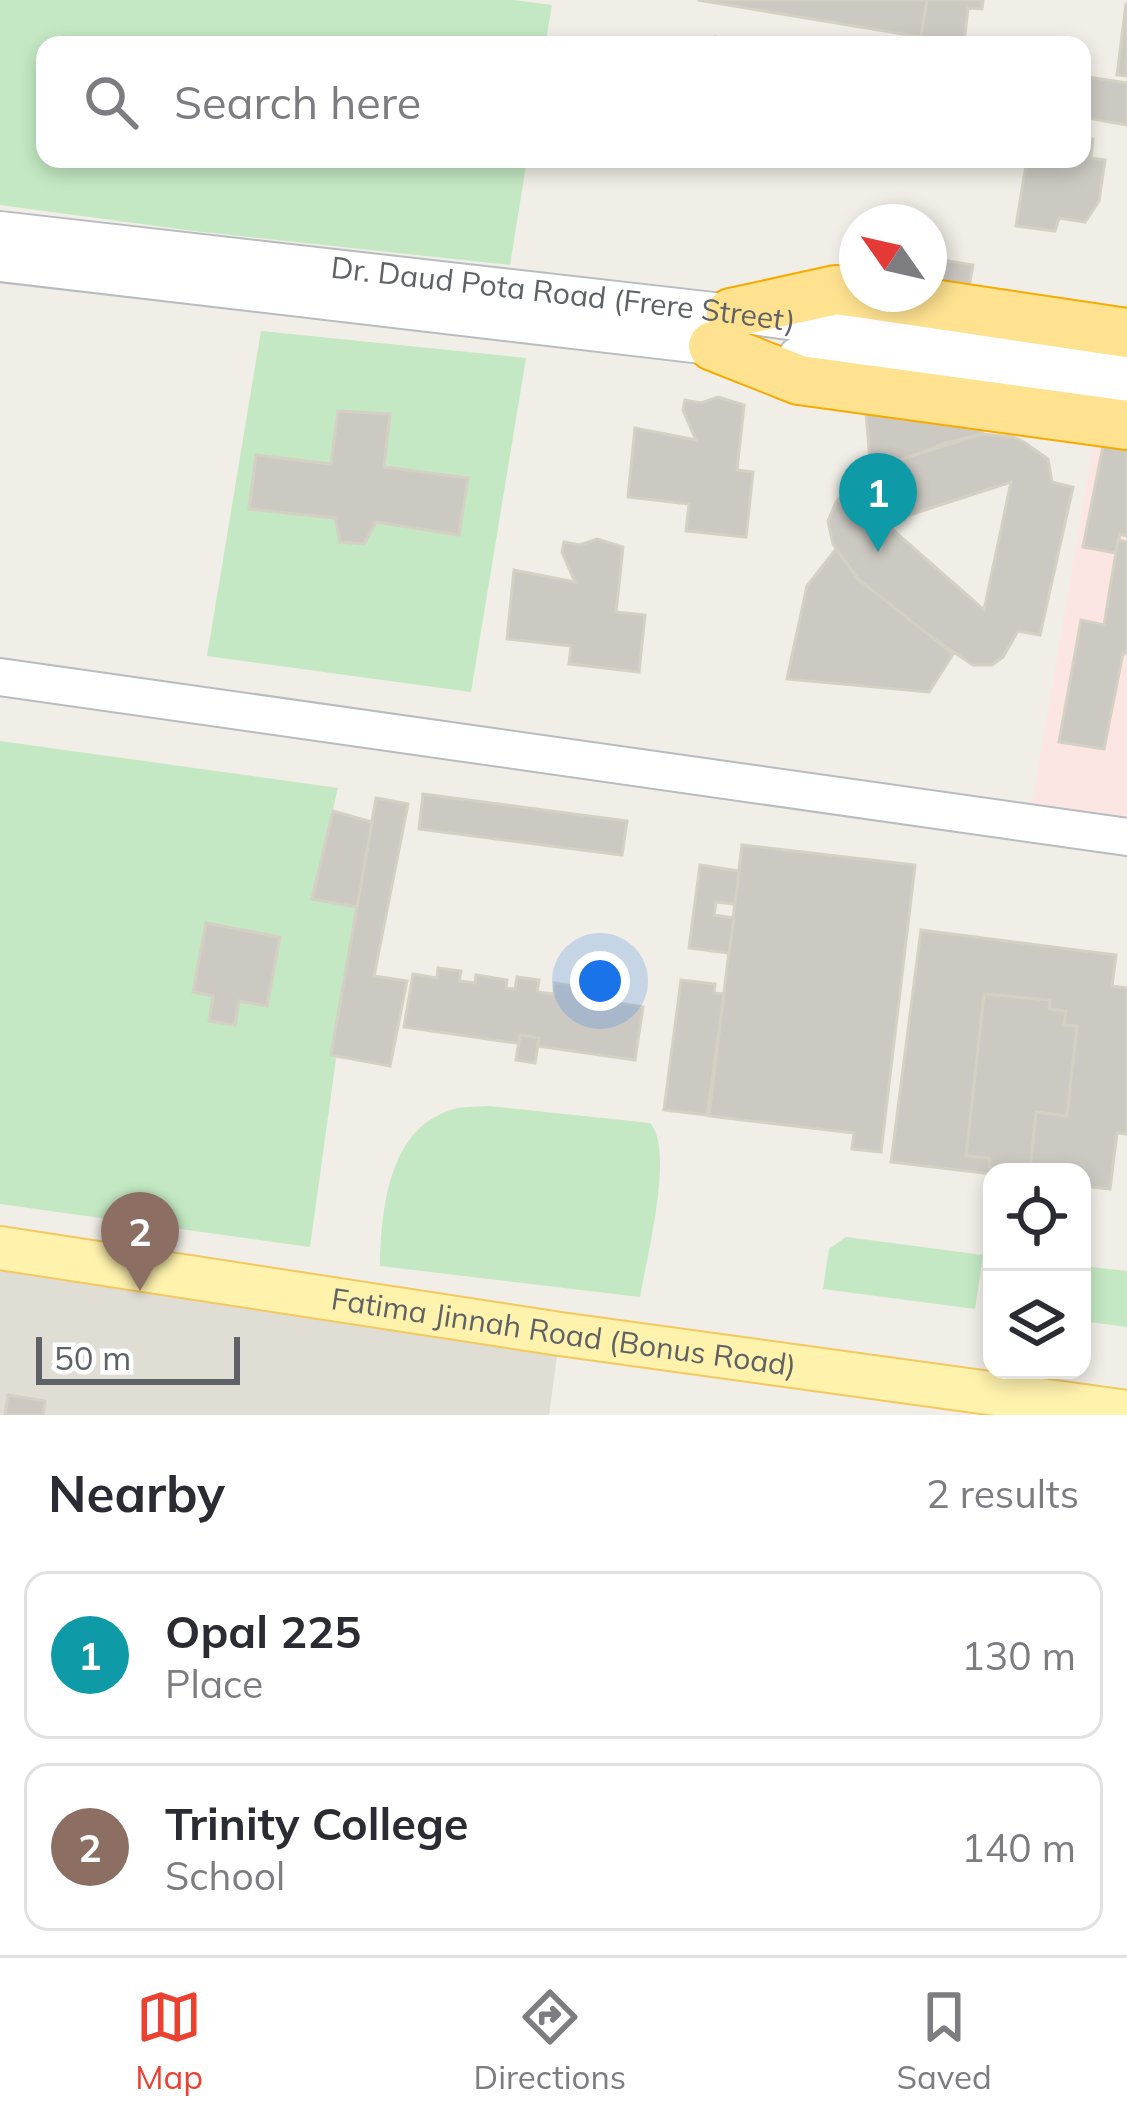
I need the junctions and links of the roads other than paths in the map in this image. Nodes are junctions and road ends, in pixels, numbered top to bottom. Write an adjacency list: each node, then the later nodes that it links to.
1 (0, 230): 5 (main road, Dr. Daud Pota Road (Frere Street))
2 (0, 263): 5 (main road, Dr. Daud Pota Road (Frere Street))
3 (839, 290): 5 (highway)
4 (947, 306): 6 (highway)
5 (722, 329): 7 (main road, Dr. Daud Pota Road (Frere Street)); 8 (main road, Dr. Daud Pota Road (Frere Street)); 9 (highway)
6 (1127, 332)
7 (1127, 368)
8 (1127, 396)
9 (1127, 425)
10 (0, 677): 11 (main road)
11 (1127, 837)
12 (0, 1248): 13 (main road, Fatima Jinnah Road (Bonus Road))
13 (1127, 1412)

